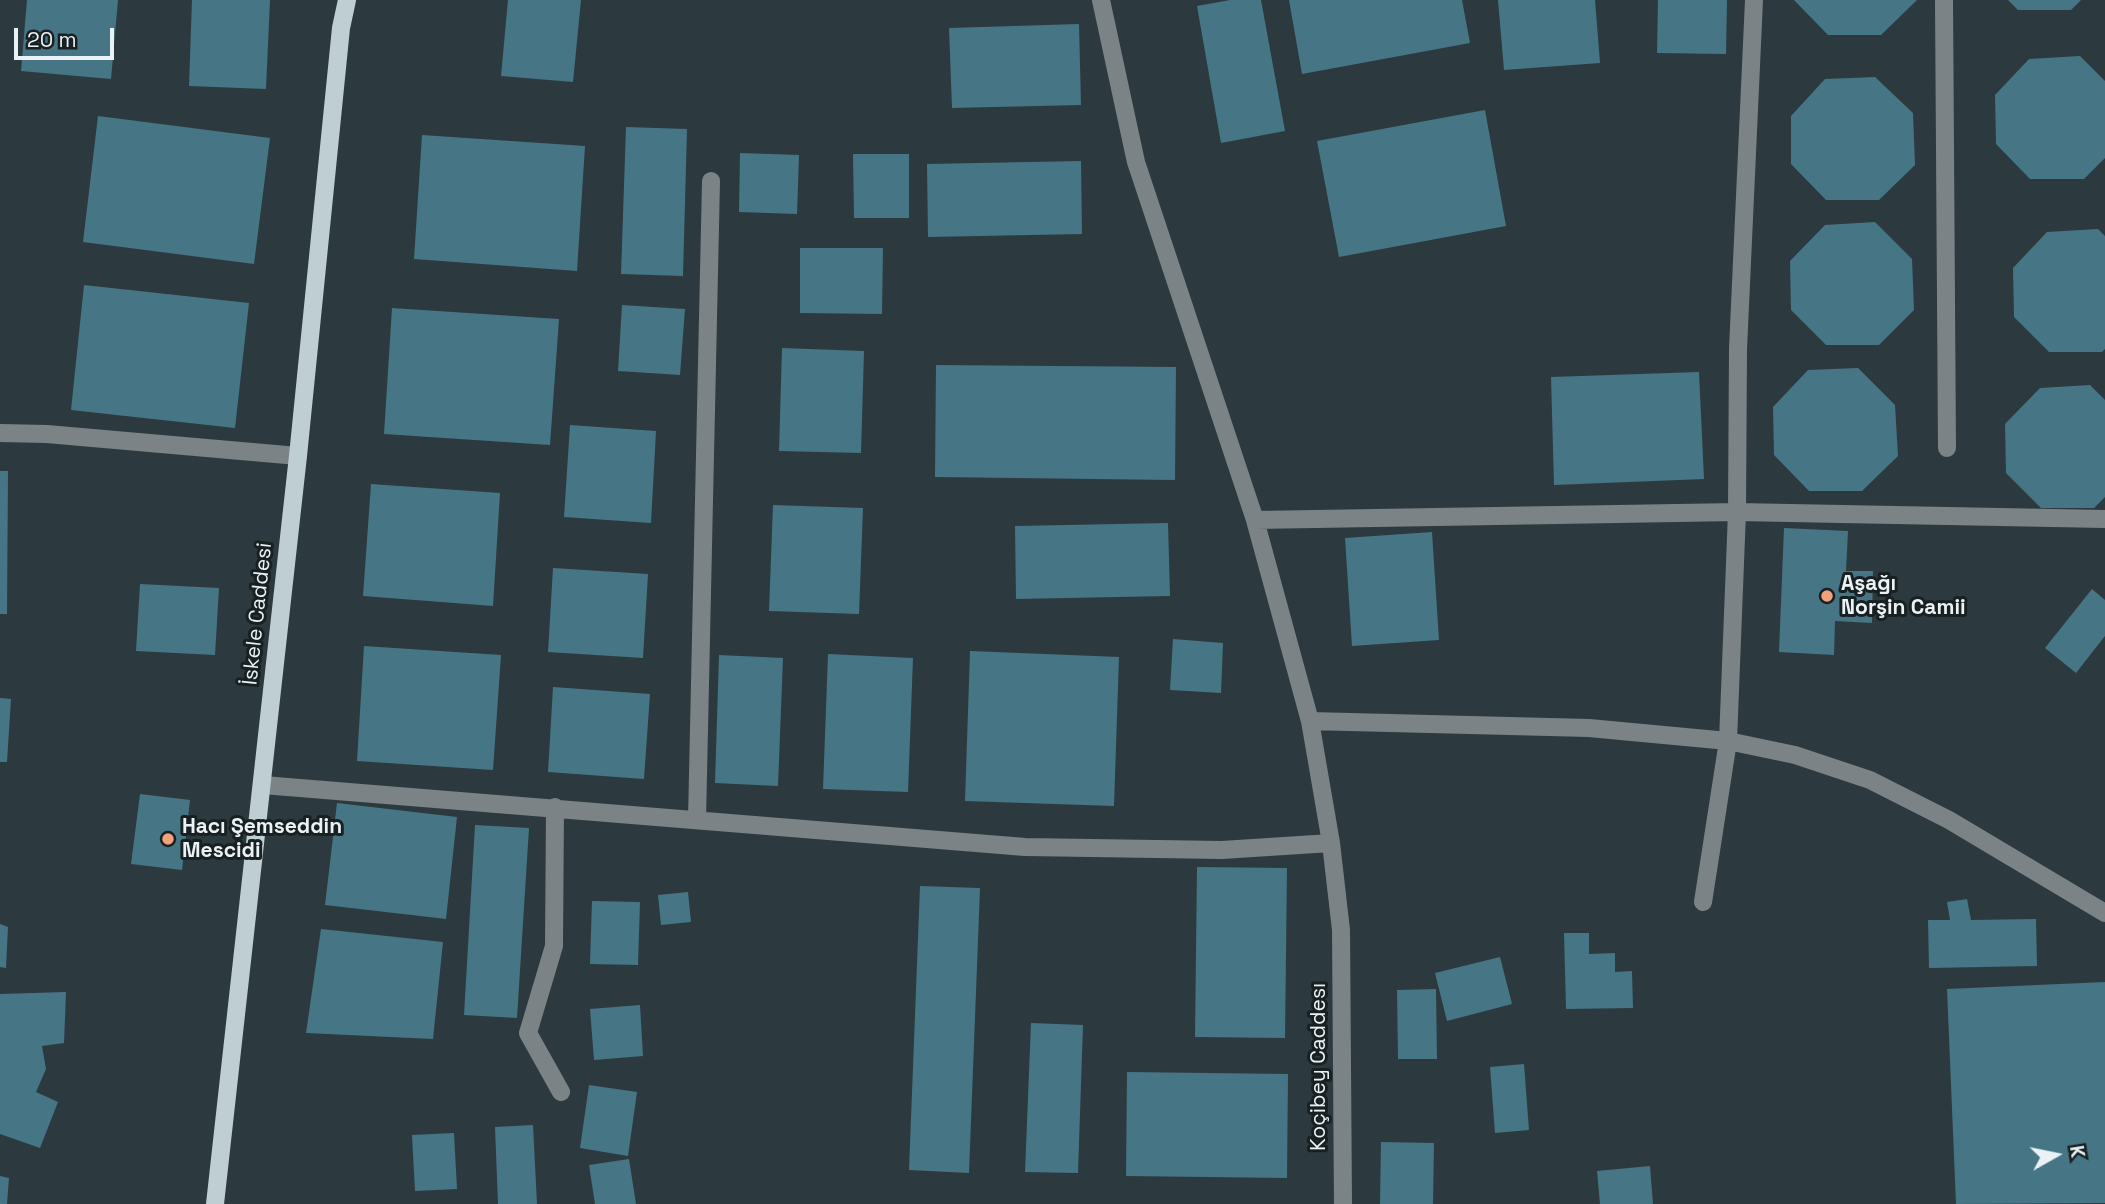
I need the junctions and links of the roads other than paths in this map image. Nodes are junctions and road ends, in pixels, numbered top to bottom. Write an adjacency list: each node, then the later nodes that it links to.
1 (341, 0): 6 (main road, İskele Caddesi)
2 (347, 0): 6 (main road, İskele Caddesi)
3 (1101, 0): 13 (street, Koçibey Caddesı)
4 (1754, 0): 11 (street)
5 (1944, 0): 9 (street)
6 (341, 28): 10 (main road, İskele Caddesi)
7 (711, 181): 18 (street)
8 (0, 433): 10 (street)
9 (1947, 448)
10 (298, 456): 16 (main road, İskele Caddesi)
11 (1737, 512): 12 (street); 13 (street); 15 (street)
12 (2105, 519)
13 (1255, 520): 14 (street, Koçibey Caddesı)
14 (1310, 721): 15 (street); 19 (street, Koçibey Caddesı)
15 (1728, 741): 20 (street); 21 (street)
16 (262, 785): 17 (street); 23 (main road, İskele Caddesi)
17 (555, 807): 18 (street); 22 (street)
18 (697, 820): 19 (street)
19 (1331, 843): 24 (street, Koçibey Caddesı)
20 (1703, 902)
21 (2105, 913)
22 (561, 1092)
23 (215, 1204)
24 (1343, 1204)

